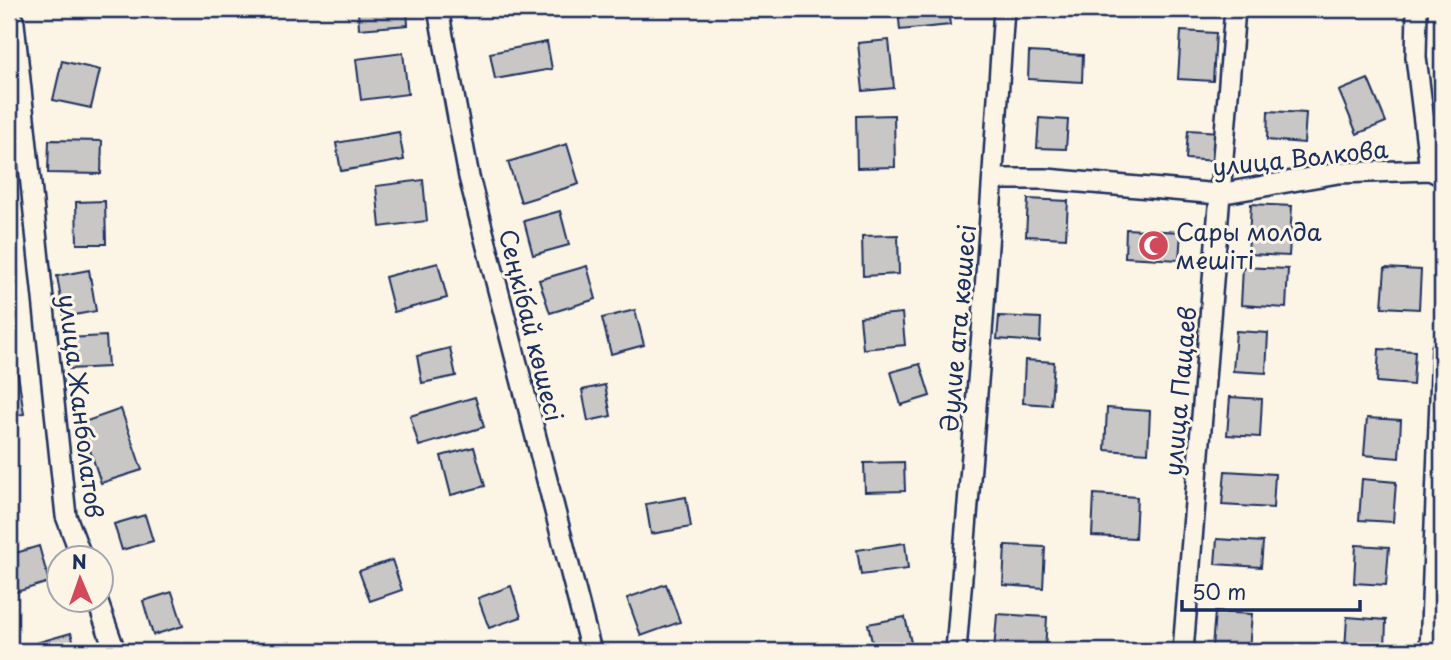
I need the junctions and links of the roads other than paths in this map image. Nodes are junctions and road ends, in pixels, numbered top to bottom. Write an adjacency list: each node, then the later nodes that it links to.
1 (10, 9): 10 (street, улица Жанболатов)
2 (438, 9): 13 (street, Сеңкібай көшесі)
3 (1004, 9): 7 (street, Әулие ата көшесі)
4 (1234, 9): 8 (street, улица Пацаев)
5 (1417, 9): 6 (street)
6 (1436, 173): 8 (street, улица Волкова)
7 (993, 179): 8 (street, улица Волкова); 14 (street, Әулие ата көшесі)
8 (1219, 194): 15 (street, улица Пацаев)
9 (1442, 349): 16 (street)
10 (77, 544)
11 (102, 614): 12 (street)
12 (115, 651)
13 (591, 651)
14 (956, 651)
15 (1183, 651)
16 (1430, 651)

